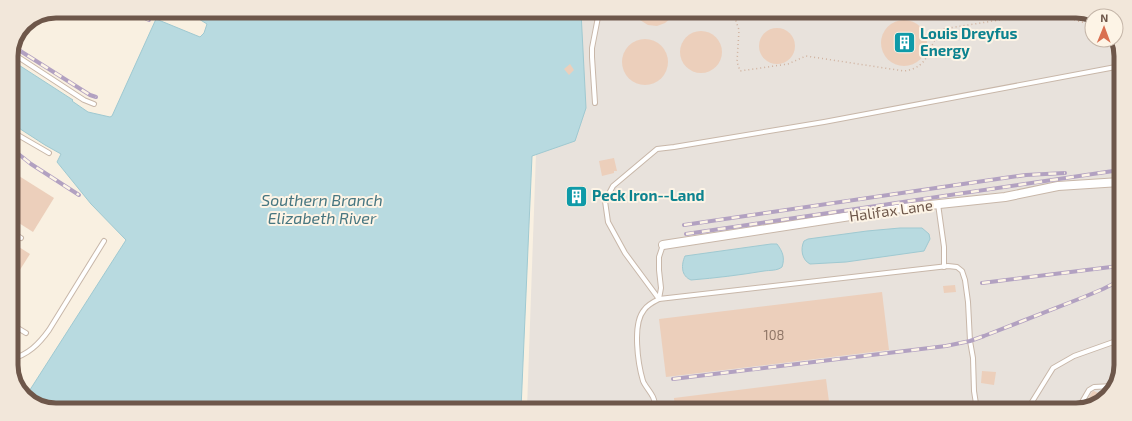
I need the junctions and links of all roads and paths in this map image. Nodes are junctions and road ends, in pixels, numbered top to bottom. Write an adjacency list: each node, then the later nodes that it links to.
1 (598, 18): 8 (lane)
2 (735, 18): 3 (path)
3 (1012, 18)
4 (1069, 18): 5 (path)
5 (1084, 23)
6 (18, 57): 9 (lane)
7 (1114, 67): 19 (lane)
8 (595, 103)
9 (94, 104)
10 (18, 135): 11 (lane)
11 (49, 153)
12 (1114, 182): 13 (street, Halifax Lane)
13 (938, 204): 17 (street, Halifax Lane); 18 (lane)
14 (18, 236): 15 (lane)
15 (21, 238)
16 (104, 241): 23 (lane)
17 (663, 245): 19 (lane)
18 (944, 267): 19 (lane); 26 (lane)
19 (659, 299): 25 (lane)
20 (18, 328): 21 (lane)
21 (26, 333)
22 (1114, 342): 27 (lane)
23 (18, 357)
24 (1108, 386): 28 (lane)
25 (654, 403)
26 (976, 403)
27 (1031, 403)
28 (1082, 403)

